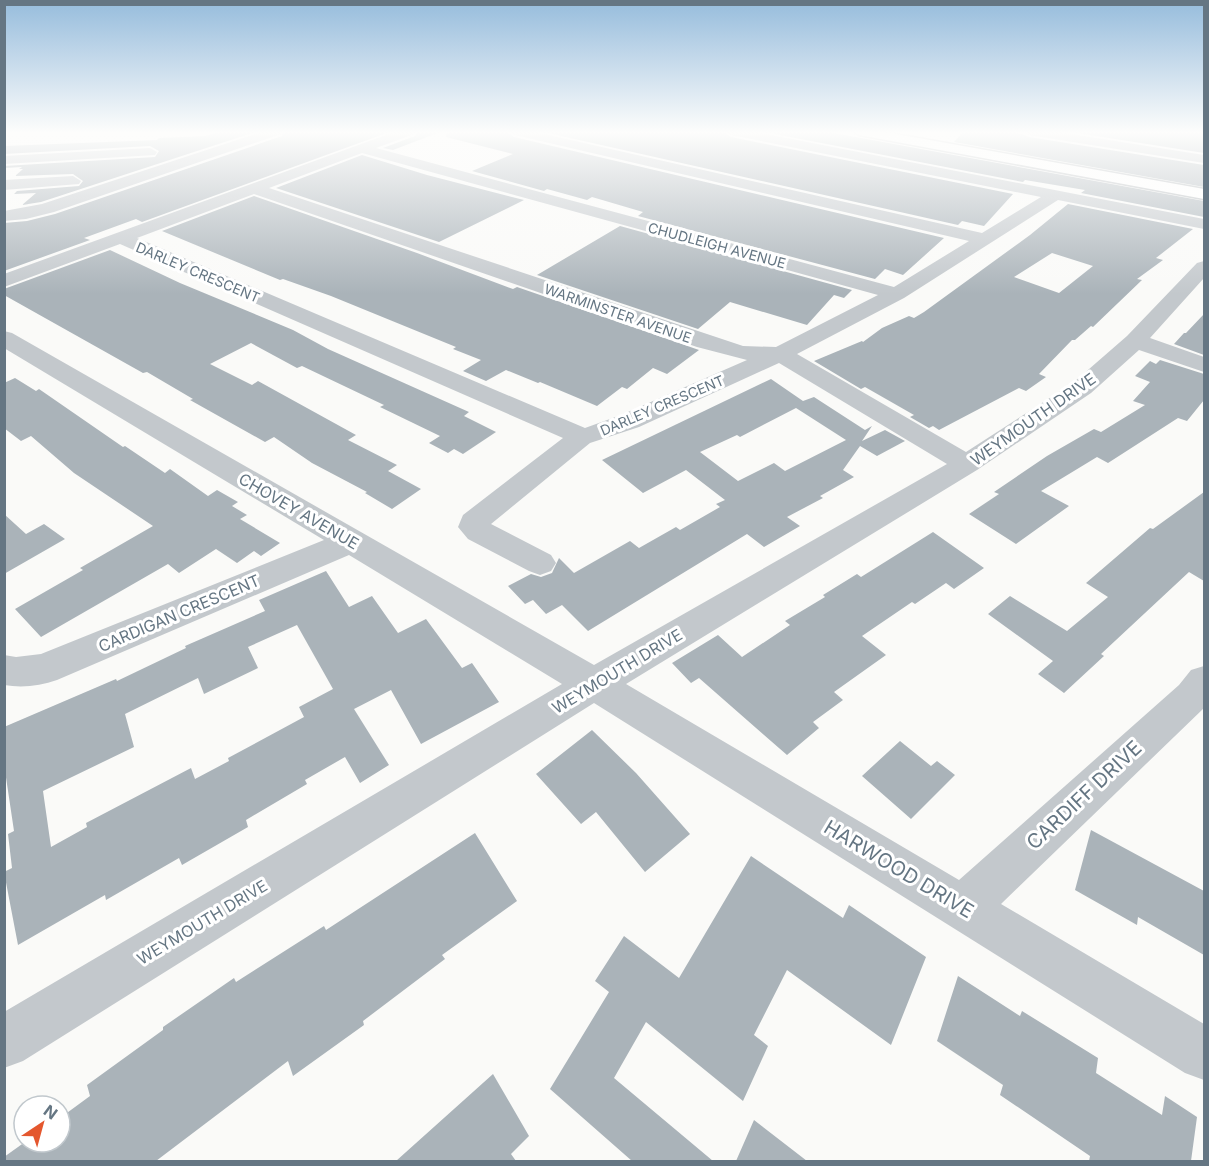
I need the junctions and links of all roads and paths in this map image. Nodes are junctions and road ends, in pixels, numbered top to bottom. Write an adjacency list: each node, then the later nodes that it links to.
1 (69, 185): 11 (street)
2 (115, 185): 11 (street)
3 (260, 185): 8 (street)
4 (497, 185): 18 (street, CHUDLEIGH AVENUE)
5 (752, 185): 15 (street)
6 (1006, 185): 10 (street)
7 (1157, 185): 9 (highway)
8 (253, 188): 14 (street); 21 (street, WARMINSTER AVENUE)
9 (1204, 194)
10 (1055, 195): 13 (street); 15 (street, DARLEY CRESCENT)
11 (48, 208): 12 (street)
12 (4, 216)
13 (1204, 224)
14 (119, 237): 17 (street); 23 (street, DARLEY CRESCENT)
15 (985, 239): 18 (street, DARLEY CRESCENT)
16 (1204, 267): 20 (street, WEYMOUTH DRIVE)
17 (4, 281)
18 (897, 294): 21 (street, DARLEY CRESCENT)
19 (4, 338): 25 (street, CHOVEY AVENUE)
20 (1135, 341): 22 (street); 24 (street, WEYMOUTH DRIVE)
21 (780, 354): 23 (street, DARLEY CRESCENT); 24 (street, WARMINSTER AVENUE)
22 (1204, 365)
23 (582, 436): 26 (street)
24 (967, 464): 28 (street, WEYMOUTH DRIVE)
25 (350, 542): 27 (street, CARDIGAN CRESCENT); 28 (street, CHOVEY AVENUE)
26 (540, 563)
27 (4, 670)
28 (594, 684): 30 (street, HARWOOD DRIVE); 31 (street, WEYMOUTH DRIVE)
29 (1200, 693): 30 (street, CARDIFF DRIVE)
30 (963, 908): 32 (street, HARWOOD DRIVE)
31 (4, 1042)
32 (1204, 1054)

